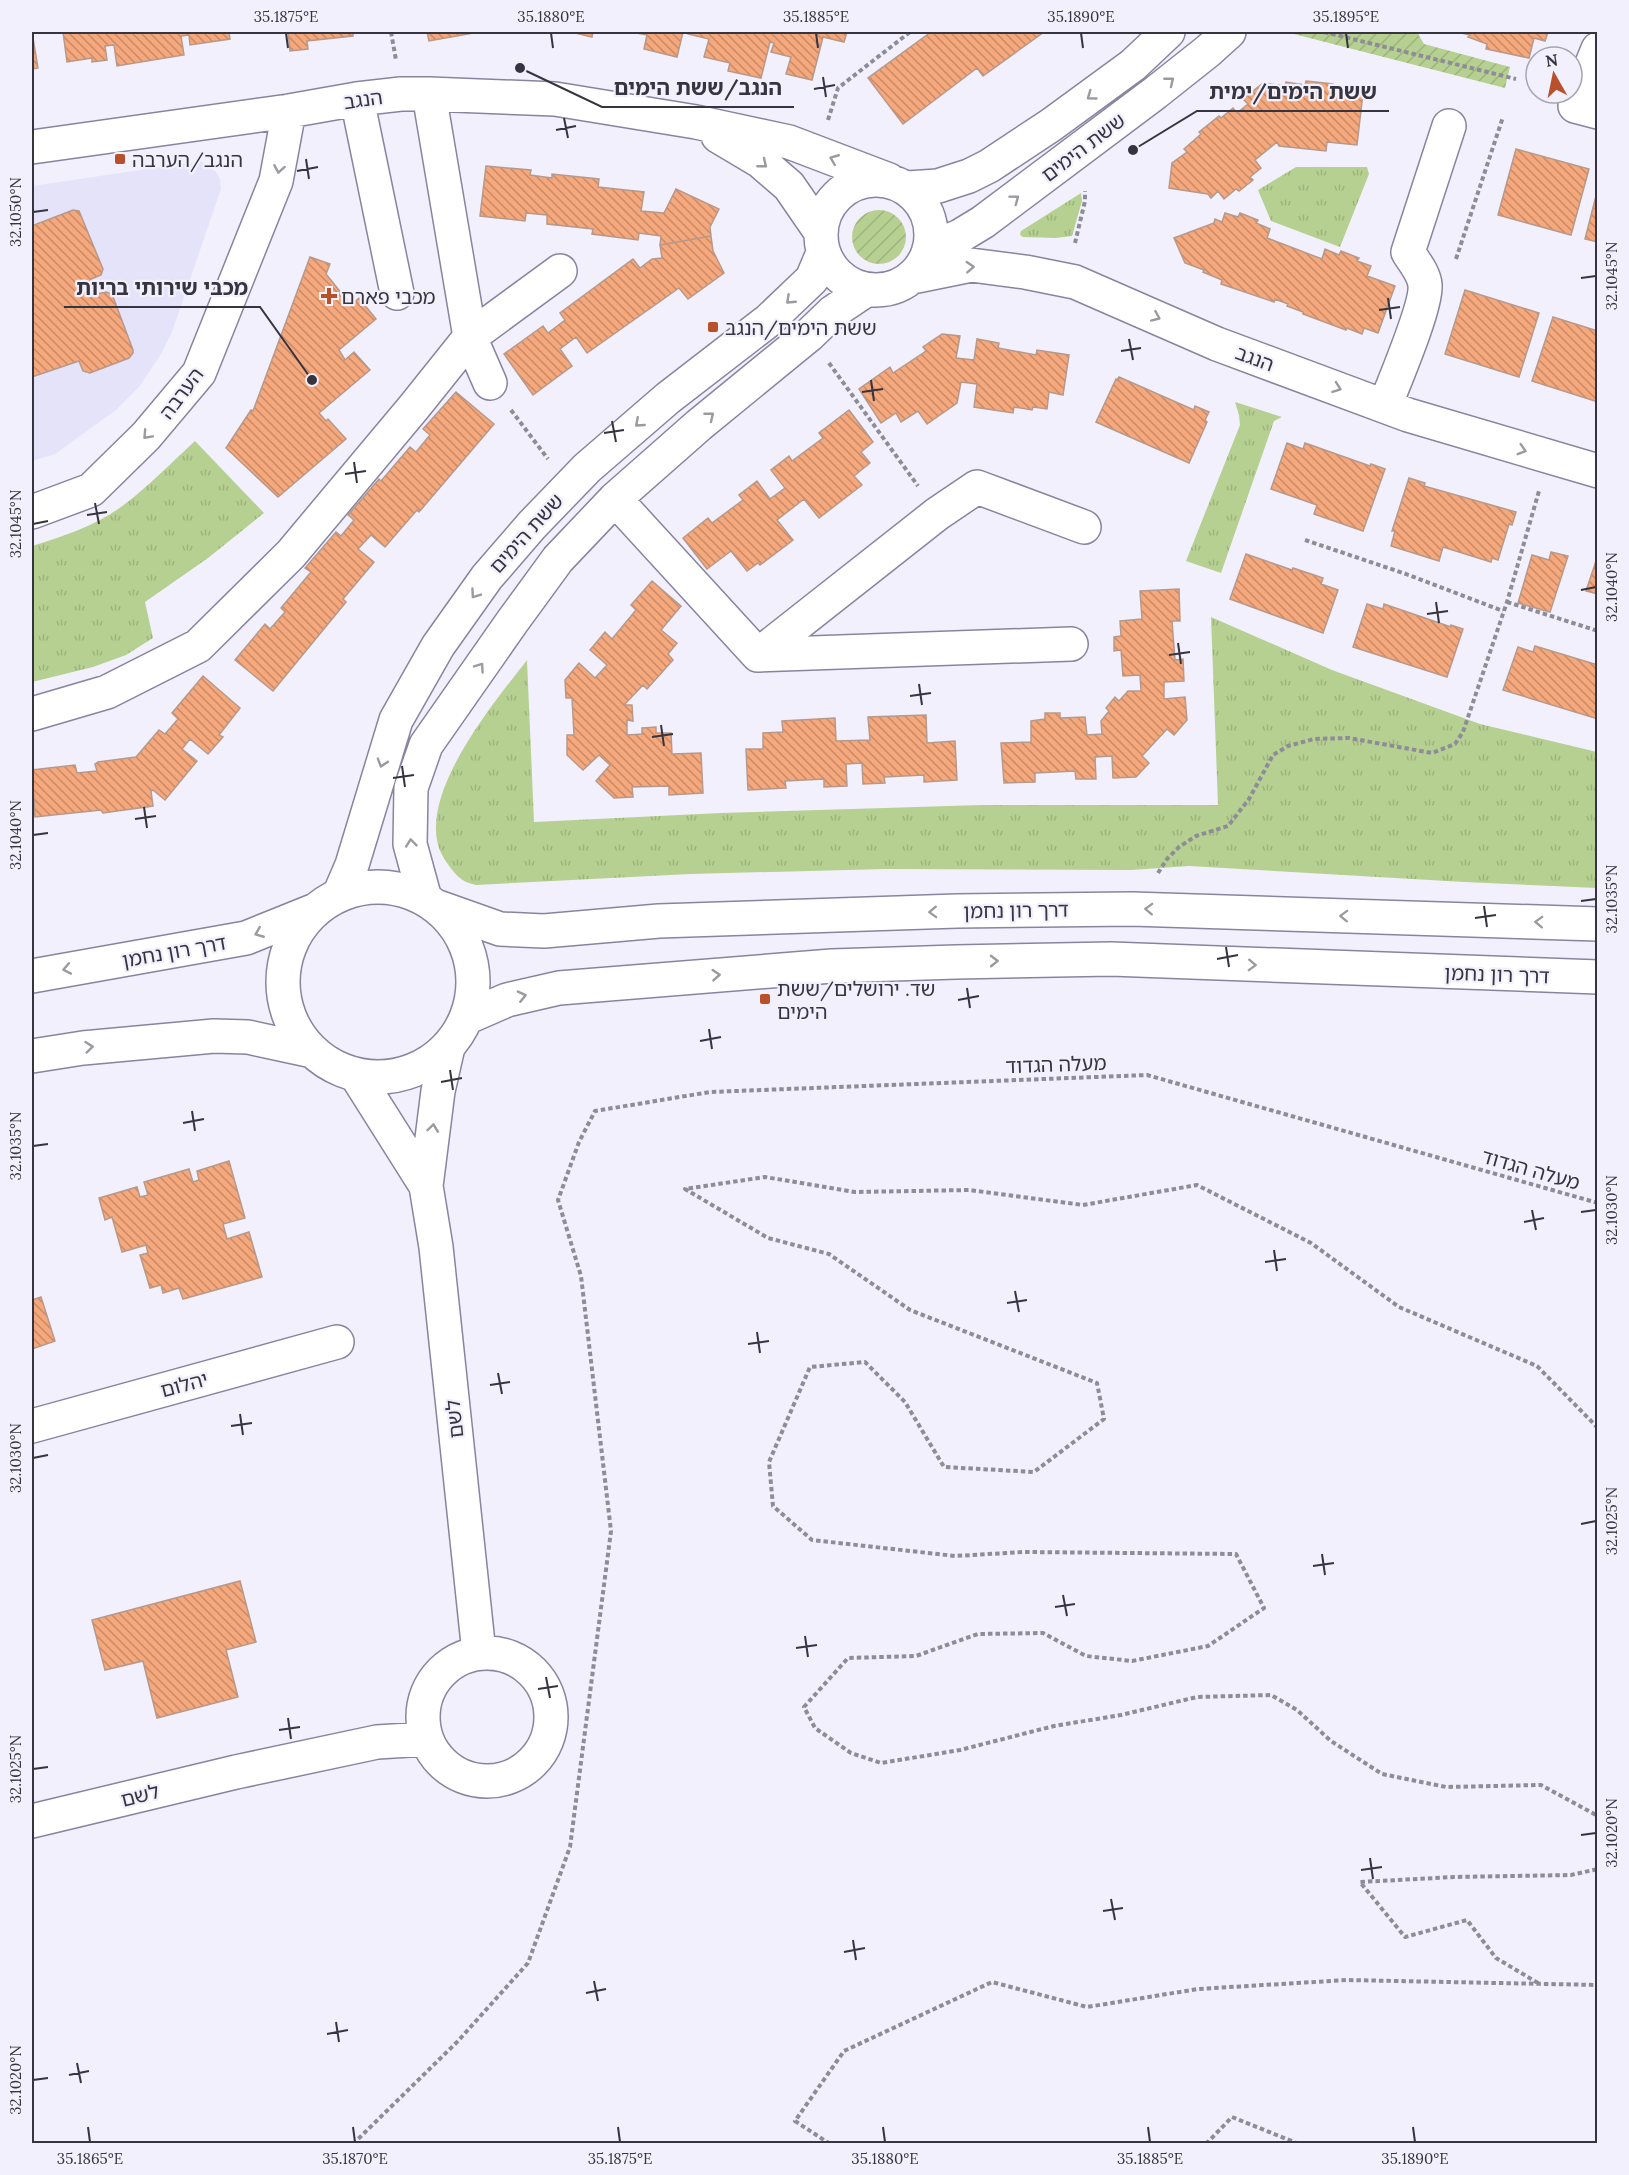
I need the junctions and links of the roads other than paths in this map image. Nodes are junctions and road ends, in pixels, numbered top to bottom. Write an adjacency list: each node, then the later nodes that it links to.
1 (1168, 32): 11 (street, ששת הימים, one-way to 11)
2 (1229, 32): 13 (street, ששת הימים, one-way to 2)
3 (1598, 49): 6 (street)
4 (429, 94): 5 (street, הנגב); 8 (street, הנגב); 18 (street)
5 (357, 99): 7 (street, הנגב); 17 (street)
6 (1586, 109)
7 (289, 111): 10 (street, הנגב); 23 (street, הערבה, one-way to 23)
8 (696, 122): 11 (street, הנגב, one-way to 8); 12 (street, הנגב, one-way to 12)
9 (1449, 126): 20 (street)
10 (32, 147)
11 (898, 184): 12 (street); 13 (street)
12 (821, 242): 16 (street); 28 (street, ששת הימים, one-way to 28)
13 (929, 249): 15 (street)
14 (560, 272): 18 (street)
15 (912, 277): 16 (street); 20 (street, הנגב, one-way to 20)
16 (866, 290): 22 (street, one-way to 16)
17 (397, 293)
18 (470, 337): 19 (street); 27 (street)
19 (490, 383)
20 (1385, 406): 21 (street, הנגב, one-way to 21)
21 (1598, 471)
22 (615, 499): 26 (street); 29 (street, one-way to 22)
23 (32, 512)
24 (1084, 527): 26 (street)
25 (1071, 644): 26 (street)
26 (758, 656)
27 (32, 714)
28 (340, 893): 29 (street); 30 (street)
29 (432, 903): 31 (street, דרך רון נחמן, one-way to 29); 34 (street)
30 (313, 911): 32 (street, דרך רון נחמן, one-way to 32); 36 (street)
31 (1598, 924)
32 (32, 976)
33 (1598, 978): 34 (street, דרך רון נחמן, one-way to 33)
34 (468, 1017): 35 (street)
35 (448, 1047): 38 (street); 39 (street, לשם, one-way to 35)
36 (312, 1051): 37 (street, one-way to 36); 38 (street)
37 (32, 1056)
38 (356, 1075): 39 (street, לשם)
39 (422, 1180): 42 (street, לשם)
40 (338, 1342): 41 (street, יהלום)
41 (32, 1426)
42 (479, 1653): 43 (street); 43 (street)
43 (426, 1739): 44 (street, לשם)
44 (32, 1821)

